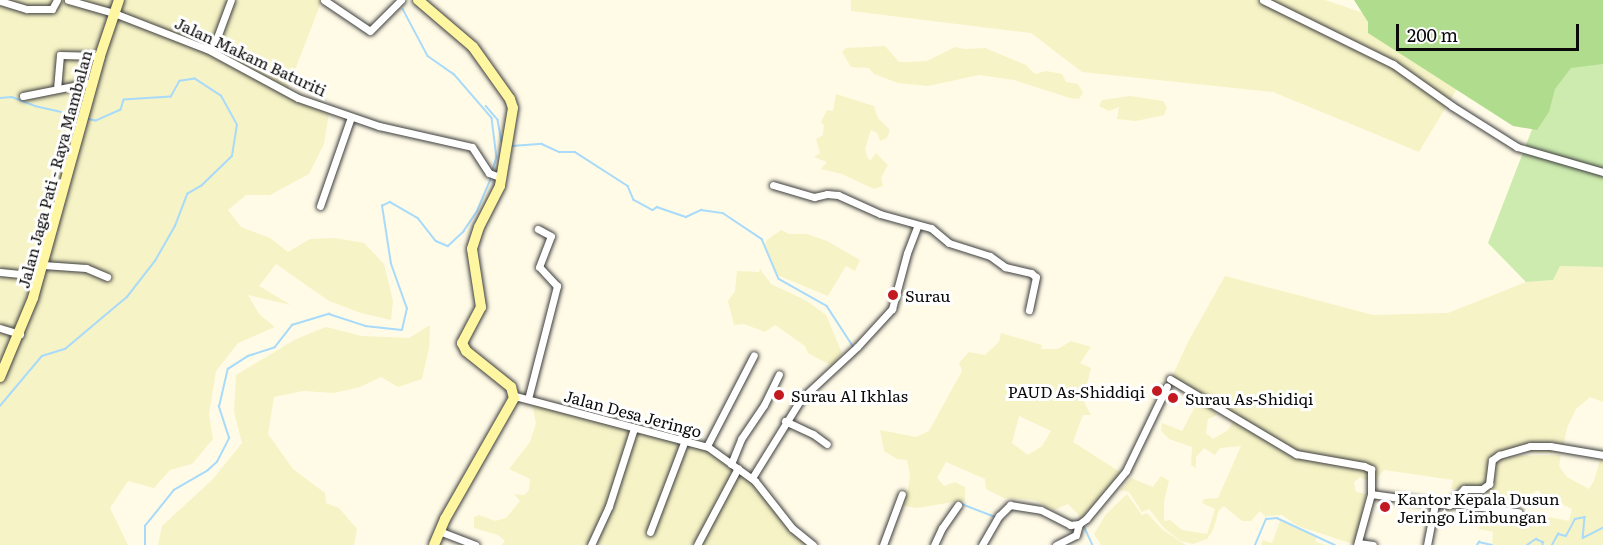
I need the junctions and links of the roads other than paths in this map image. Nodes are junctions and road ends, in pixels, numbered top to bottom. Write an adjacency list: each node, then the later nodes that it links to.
1 (57, 0): 9 (street)
2 (68, 0): 10 (street, Jalan Makam Baturiti)
3 (119, 0): 10 (street, Jalan Jaga Pati - Raya Mambalan)
4 (231, 0): 11 (street)
5 (324, 0): 6 (street)
6 (400, 0)
7 (418, 0): 18 (street)
8 (1263, 0): 17 (street)
9 (0, 1)
10 (114, 13): 11 (street, Jalan Makam Baturiti); 12 (street, Jalan Jaga Pati - Raya Mambalan)
11 (212, 51): 16 (street, Jalan Makam Baturiti)
12 (100, 56): 13 (street, Jalan Jaga Pati - Raya Mambalan); 14 (street)
13 (93, 82): 14 (street); 23 (street, Jalan Jaga Pati - Raya Mambalan)
14 (57, 89): 15 (street)
15 (23, 96)
16 (351, 117): 18 (street, Jalan Makam Baturiti); 20 (street)
17 (1603, 172)
18 (501, 178): 32 (street)
19 (773, 185): 21 (street)
20 (320, 206)
21 (918, 225): 26 (street); 34 (street)
22 (538, 229): 33 (street)
23 (42, 271): 24 (street); 25 (street); 28 (street, Jalan Jaga Pati - Raya Mambalan)
24 (0, 272)
25 (107, 277)
26 (1029, 310)
27 (0, 328): 28 (street)
28 (20, 334): 31 (street, Jalan Jaga Pati - Raya Mambalan)
29 (754, 356): 38 (street)
30 (779, 374): 40 (street)
31 (0, 377)
32 (515, 396): 33 (street, Jalan Desa Jeringo); 50 (street)
33 (528, 399): 35 (street, Jalan Desa Jeringo)
34 (785, 421): 37 (street); 42 (street)
35 (633, 428): 36 (street, Jalan Desa Jeringo); 55 (street)
36 (684, 440): 38 (street, Jalan Desa Jeringo); 51 (street)
37 (827, 444)
38 (706, 446): 40 (street, Jalan Desa Jeringo)
39 (1603, 455): 45 (street)
40 (731, 464): 41 (street, Jalan Desa Jeringo)
41 (738, 468): 42 (street, Jalan Desa Jeringo); 56 (street)
42 (752, 478): 57 (street, Jalan Desa Jeringo)
43 (902, 494): 58 (street)
44 (1371, 494): 46 (street); 49 (street); 52 (street)
45 (1452, 503): 46 (street); 48 (street)
46 (1435, 504): 63 (street)
47 (958, 505): 59 (street)
48 (1518, 512)
49 (1079, 524): 60 (street); 61 (street)
50 (439, 531): 53 (street); 54 (street)
51 (650, 532)
52 (1358, 544): 62 (street)
53 (434, 545)
54 (475, 545)
55 (591, 545)
56 (697, 545)
57 (813, 545)
58 (883, 545)
59 (934, 545)
60 (982, 545)
61 (1056, 545)
62 (1373, 545)
63 (1427, 545)

